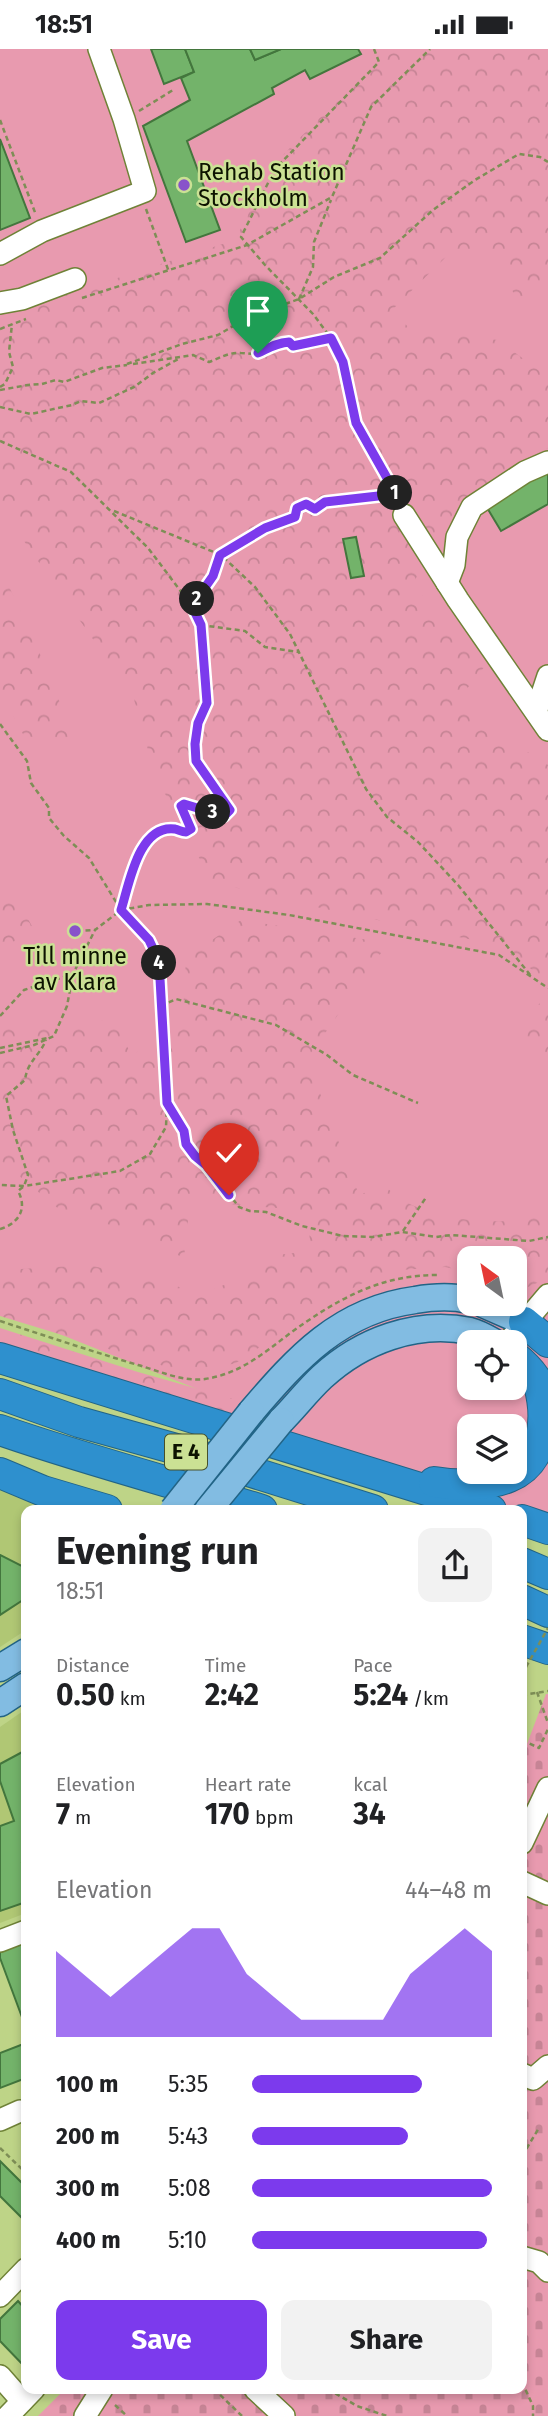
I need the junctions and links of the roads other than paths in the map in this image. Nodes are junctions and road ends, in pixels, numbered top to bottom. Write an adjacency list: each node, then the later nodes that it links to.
1 (99, 49): 2 (street)
2 (0, 254)
3 (77, 289): 4 (street)
4 (0, 303)
5 (548, 462): 7 (street)
6 (404, 515): 7 (street)
7 (447, 583): 9 (street)
8 (548, 676): 9 (street)
9 (542, 721)
10 (548, 1296): 15 (street)
11 (457, 1299): 26 (main road, bridge)
12 (497, 1316): 14 (main road)
13 (462, 1330): 27 (main road, bridge)
14 (514, 1330)
15 (518, 1330)
16 (527, 1335): 17 (highway)
17 (548, 1342)
18 (0, 1358): 22 (highway)
19 (527, 1371): 22 (highway)
20 (0, 1394): 29 (highway, E 4)
21 (0, 1430): 28 (highway, E 4)
22 (368, 1471): 30 (highway)
23 (0, 1473): 24 (highway)
24 (54, 1501): 25 (highway)
25 (78, 1505)
26 (177, 1505)
27 (212, 1505)
28 (246, 1505)
29 (357, 1505)
30 (475, 1505)
31 (527, 1522): 32 (highway)
32 (548, 1529)
33 (527, 1565): 34 (highway)
34 (548, 1574)
35 (527, 1602): 36 (highway)
36 (548, 1612)
37 (21, 1655): 38 (main road)
38 (0, 1668)
39 (21, 1689): 40 (main road)
40 (0, 1703)
41 (548, 1788): 42 (street)
42 (527, 1832)
43 (527, 1884): 44 (street)
44 (548, 1894)
45 (21, 1933): 46 (street)
46 (0, 1941)
47 (548, 2066): 48 (street)
48 (527, 2076)
49 (20, 2111): 50 (street)
50 (0, 2120)
51 (527, 2258): 52 (street)
52 (548, 2271)
53 (21, 2274): 54 (street)
54 (0, 2296)
55 (0, 2376): 58 (street)
56 (99, 2394): 59 (street)
57 (260, 2394): 60 (street)
58 (21, 2402)
59 (85, 2416)
60 (284, 2416)

